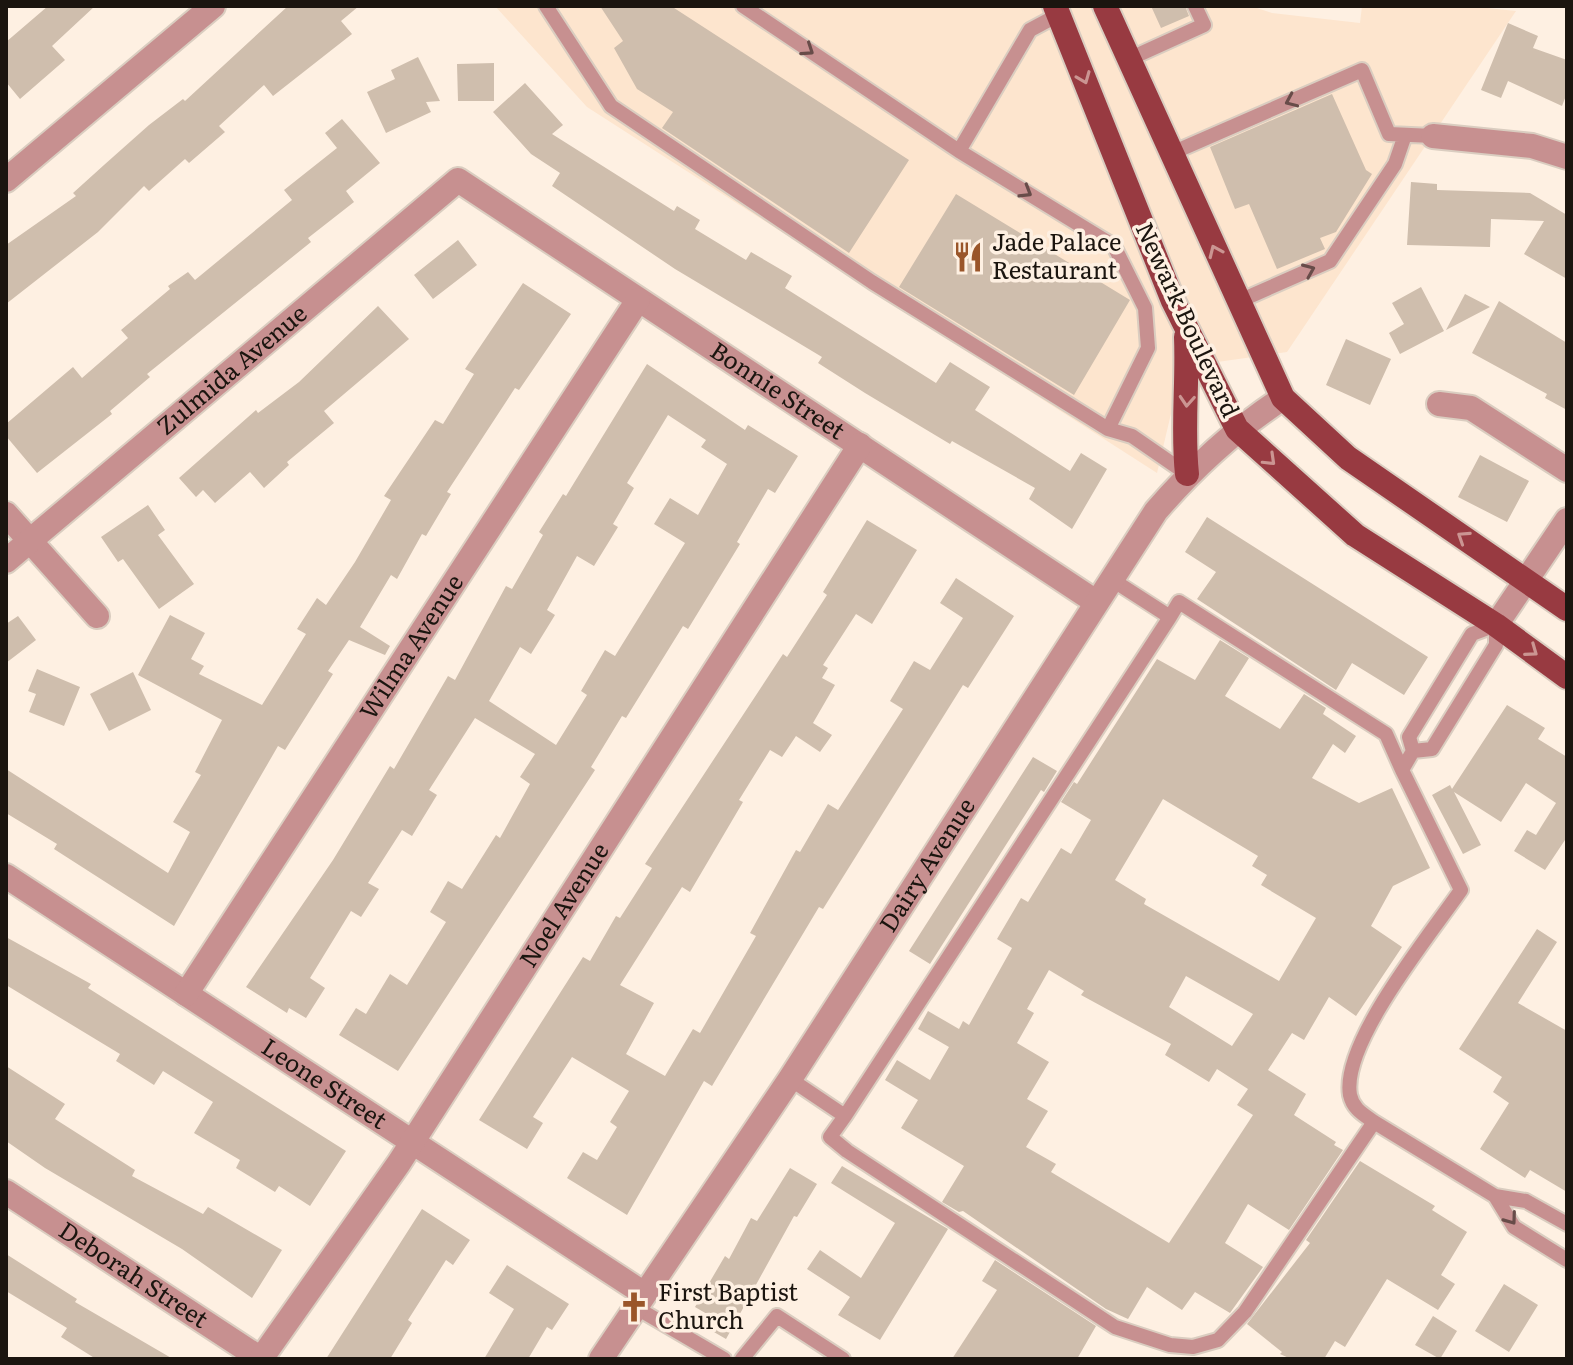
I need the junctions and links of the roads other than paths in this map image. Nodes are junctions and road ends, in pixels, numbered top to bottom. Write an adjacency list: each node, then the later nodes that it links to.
1 (213, 6): 13 (street)
2 (546, 6): 20 (lane)
3 (743, 6): 10 (lane, one-way to 10)
4 (1105, 6): 7 (main road)
5 (1195, 6): 7 (lane)
6 (1056, 10): 10 (lane); 17 (main road, Newark Boulevard, one-way to 17)
7 (1129, 59): 11 (main road)
8 (1405, 135): 9 (lane); 11 (lane, one-way to 11); 16 (lane, one-way to 8)
9 (1433, 136): 12 (street)
10 (959, 151): 20 (lane, one-way to 20)
11 (1172, 153): 16 (main road, one-way to 11)
12 (1567, 157)
13 (6, 180)
14 (458, 180): 15 (street, Bonnie Street); 27 (street, Zulmida Avenue)
15 (638, 300): 22 (street, Bonnie Street); 40 (street, Wilma Avenue)
16 (1237, 302): 18 (main road)
17 (1186, 326): 21 (main road, Newark Boulevard); 24 (main road, one-way to 24)
18 (1283, 398): 21 (street, Dairy Avenue); 30 (main road, one-way to 18)
19 (1439, 404): 23 (street)
20 (1108, 429): 24 (lane)
21 (1237, 429): 24 (street, Dairy Avenue); 35 (main road, Newark Boulevard, one-way to 35)
22 (860, 445): 31 (street, Bonnie Street); 44 (street, Noel Avenue)
23 (1567, 470)
24 (1187, 474): 29 (street, Dairy Avenue)
25 (6, 514): 27 (street)
26 (1567, 520): 30 (street)
27 (30, 542): 28 (street, Zulmida Avenue); 33 (street)
28 (6, 561)
29 (1111, 579): 31 (street, Dairy Avenue); 34 (lane)
30 (1528, 580): 32 (main road); 35 (street)
31 (1096, 602): 41 (street, Dairy Avenue)
32 (1567, 609)
33 (97, 616)
34 (1170, 617): 38 (lane); 42 (lane)
35 (1496, 625): 36 (main road, Newark Boulevard, one-way to 36); 37 (lane); 37 (lane)
36 (1567, 677)
37 (1413, 751): 38 (lane)
38 (1402, 770): 43 (lane)
39 (6, 876): 40 (street, Leone Street)
40 (186, 994): 44 (street, Leone Street)
41 (790, 1079): 42 (lane); 49 (street, Dairy Avenue)
42 (845, 1116): 43 (lane)
43 (1374, 1122): 46 (lane)
44 (412, 1141): 49 (street, Leone Street); 50 (street, Noel Avenue)
45 (6, 1192): 50 (street, Deborah Street)
46 (1495, 1196): 47 (lane); 48 (lane, one-way to 48)
47 (1567, 1224)
48 (1567, 1260)
49 (639, 1300): 51 (street, Dairy Avenue); 52 (lane)
50 (261, 1359)
51 (601, 1359)
52 (724, 1359)
53 (742, 1359): 54 (lane)
54 (843, 1359)

